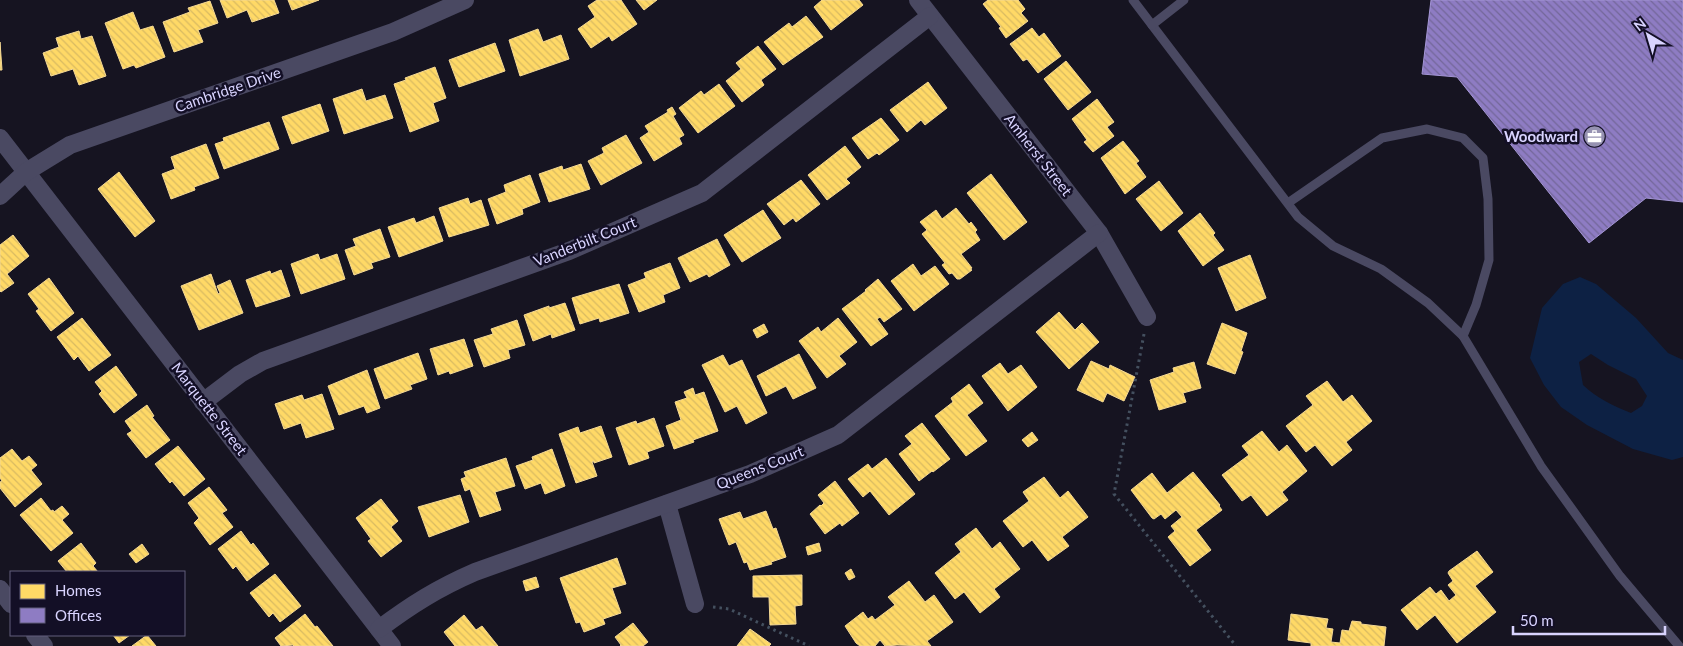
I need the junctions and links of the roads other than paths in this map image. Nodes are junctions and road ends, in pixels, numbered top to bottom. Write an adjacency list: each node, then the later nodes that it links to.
1 (465, 0): 8 (street, Cambridge Drive)
2 (918, 0): 5 (street, Amherst Street)
3 (1133, 0): 6 (lane)
4 (1184, 0): 6 (lane)
5 (930, 16): 11 (street, Amherst Street); 14 (street, Vanderbilt Court)
6 (1152, 25): 10 (lane)
7 (0, 138): 8 (street, Marquette Street)
8 (26, 172): 9 (street, Cambridge Drive); 14 (street, Marquette Street)
9 (0, 196)
10 (1288, 202): 13 (lane); 13 (lane)
11 (1099, 234): 12 (street, Amherst Street); 15 (street, Queens Court)
12 (1147, 317)
13 (1463, 336): 23 (lane)
14 (203, 402): 19 (street, Marquette Street)
15 (667, 504): 18 (street); 19 (street, Queens Court)
16 (0, 589): 17 (street)
17 (10, 603)
18 (696, 604)
19 (379, 629): 22 (street, Marquette Street)
20 (36, 636): 21 (street)
21 (44, 646)
22 (392, 646)
23 (1679, 646)

